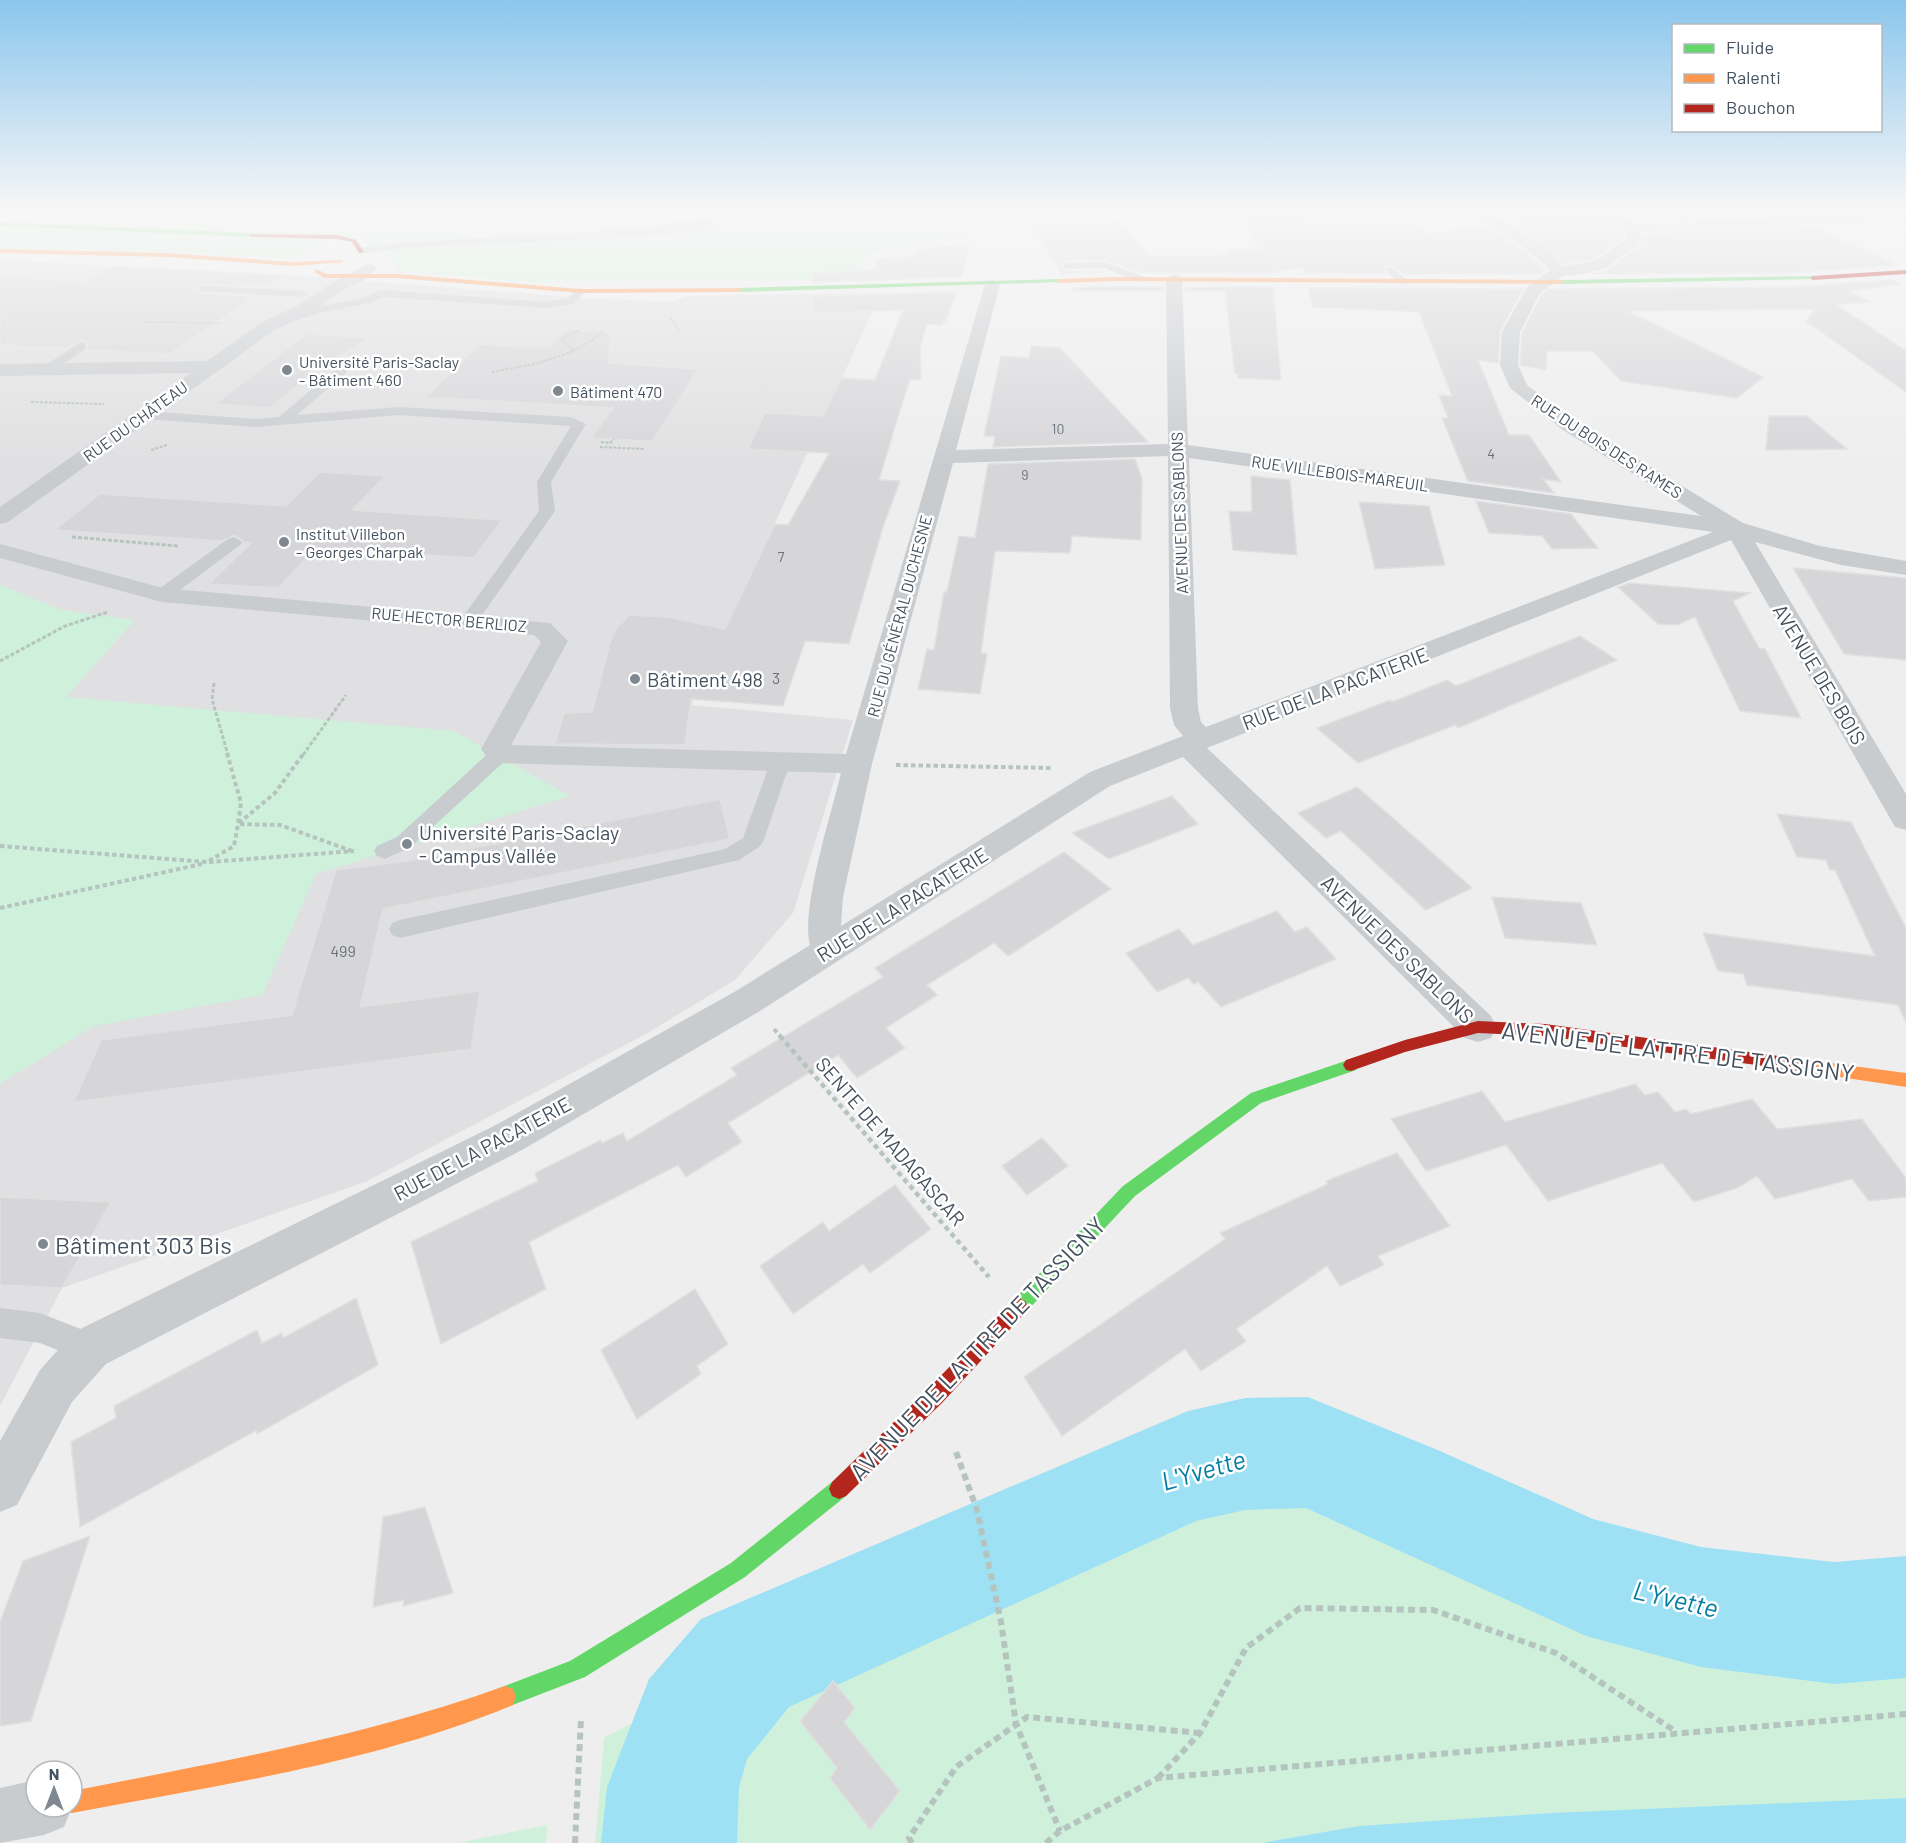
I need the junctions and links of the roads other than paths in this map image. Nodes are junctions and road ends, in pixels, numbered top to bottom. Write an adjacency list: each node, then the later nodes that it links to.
1 (300, 296): 9 (street, RUE DU CHÂTEAU)
2 (323, 296): 9 (street, RUE DU CHÂTEAU)
3 (375, 296): 9 (lane)
4 (422, 296): 5 (lane)
5 (575, 296)
6 (989, 296): 18 (street, RUE DU GÉNÉRAL DUCHESNE)
7 (1174, 296): 17 (street, AVENUE DES SABLONS)
8 (1530, 296): 20 (street, RUE DU BOIS DES RAMES)
9 (270, 325): 11 (street, RUE DU CHÂTEAU)
10 (81, 346): 12 (lane)
11 (208, 367): 12 (street); 15 (street, RUE DU CHÂTEAU)
12 (48, 369): 14 (street)
13 (343, 369): 16 (lane)
14 (0, 370)
15 (145, 415): 16 (lane); 19 (street, RUE DU CHÂTEAU)
16 (284, 420): 25 (lane)
17 (1177, 450): 18 (street, RUE VILLEBOIS-MAREUIL); 20 (street, RUE VILLEBOIS-MAREUIL); 26 (street, AVENUE DES SABLONS)
18 (943, 457): 29 (street, RUE DU GÉNÉRAL DUCHESNE)
19 (0, 517)
20 (1735, 528): 23 (street); 26 (street, RUE DE LA PACATERIE); 30 (street, AVENUE DES BOIS)
21 (229, 545): 24 (lane)
22 (0, 551): 24 (street, RUE HECTOR BERLIOZ)
23 (1906, 568)
24 (162, 595): 25 (street, RUE HECTOR BERLIOZ)
25 (469, 621): 27 (street, RUE HECTOR BERLIOZ)
26 (1196, 743): 33 (street, RUE DE LA PACATERIE); 34 (street, AVENUE DES SABLONS)
27 (500, 753): 28 (street); 31 (lane)
28 (780, 763): 29 (street); 32 (lane)
29 (858, 764): 33 (street, RUE DU GÉNÉRAL DUCHESNE)
30 (1906, 819)
31 (384, 851)
32 (400, 929)
33 (829, 950): 37 (street, RUE DE LA PACATERIE)
34 (1478, 1027): 35 (street, AVENUE DE LATTRE DE TASSIGNY); 39 (street, AVENUE DE LATTRE DE TASSIGNY)
35 (1906, 1080)
36 (0, 1323): 37 (lane)
37 (90, 1348): 38 (street, RUE DE LA PACATERIE)
38 (0, 1488)
39 (84, 1800)
40 (24, 1811): 41 (street)
41 (0, 1816)

